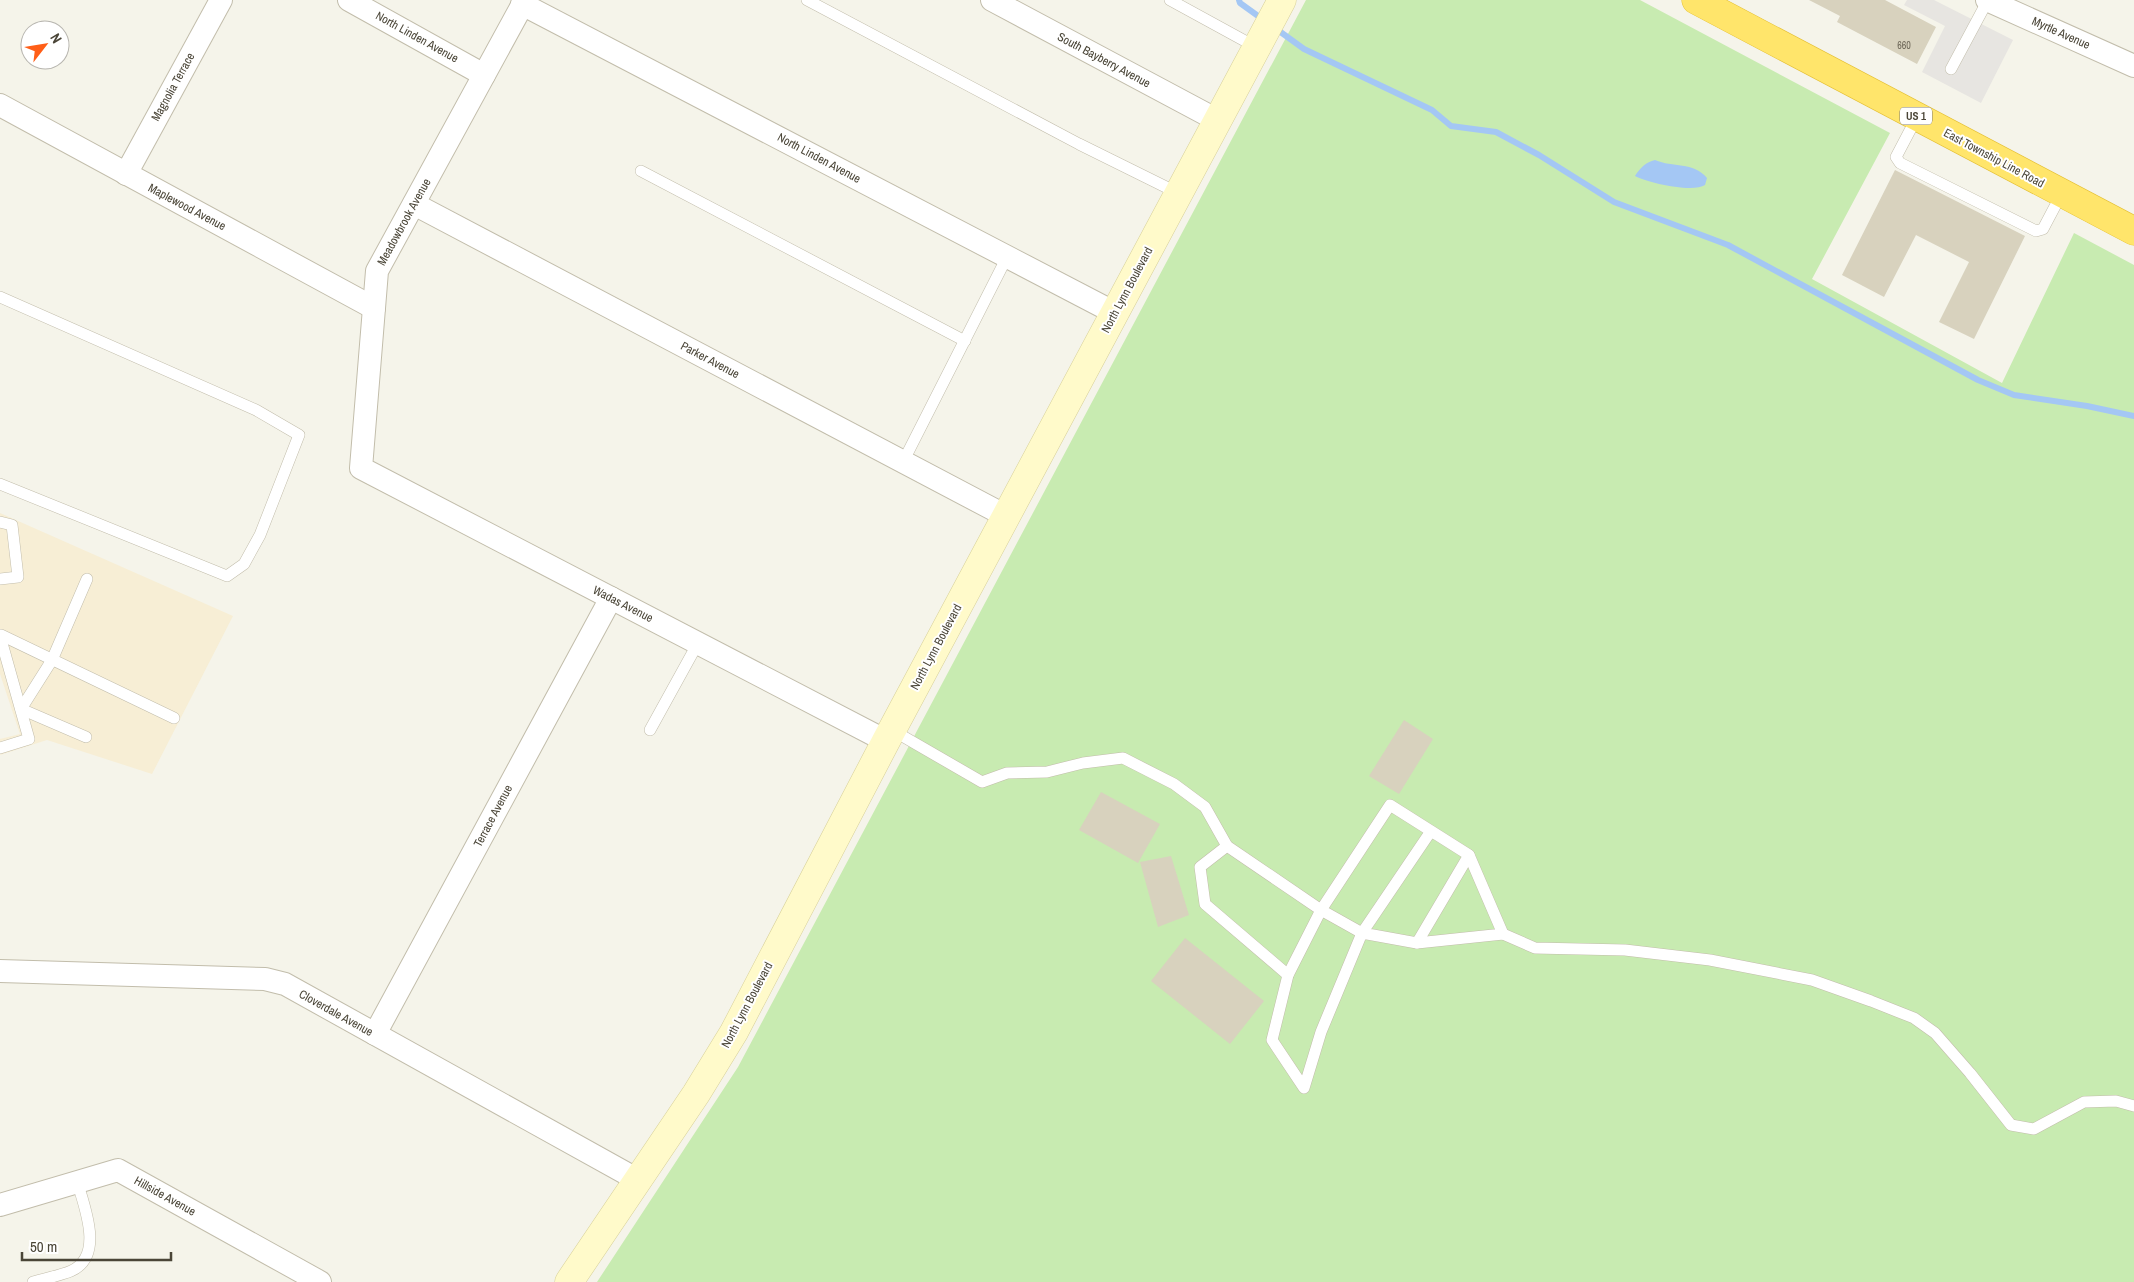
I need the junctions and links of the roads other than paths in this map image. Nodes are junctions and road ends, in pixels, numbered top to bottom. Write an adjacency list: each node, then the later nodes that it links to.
1 (221, 0): 17 (street, Magnolia Terrace)
2 (349, 0): 12 (street, North Linden Avenue)
3 (807, 0): 18 (lane)
4 (992, 0): 15 (street, South Bayberry Avenue)
5 (1170, 0): 9 (lane)
6 (1988, 0): 10 (street, Myrtle Avenue); 11 (lane)
7 (1698, 1): 14 (highway, East Township Line Road / US 1)
8 (523, 2): 12 (street, Meadowbrook Avenue); 22 (street, North Linden Avenue)
9 (1269, 23): 15 (street, North Lynn Boulevard)
10 (2134, 66)
11 (1951, 68)
12 (484, 75): 20 (street, Meadowbrook Avenue)
13 (0, 105): 17 (street, Maplewood Avenue)
14 (1917, 117): 19 (highway, East Township Line Road / US 1); 19 (lane)
15 (1217, 120): 18 (street, North Lynn Boulevard)
16 (641, 171): 26 (lane)
17 (126, 174): 24 (street, Maplewood Avenue)
18 (1178, 193): 25 (street, North Lynn Boulevard)
19 (2062, 193): 21 (highway, East Township Line Road / US 1)
20 (414, 204): 24 (street, Meadowbrook Avenue); 27 (street, Parker Avenue)
21 (2134, 231)
22 (1007, 257): 25 (street, North Linden Avenue); 26 (lane)
23 (0, 298): 29 (lane)
24 (374, 308): 28 (street, Meadowbrook Avenue)
25 (1115, 313): 30 (street, North Lynn Boulevard)
26 (965, 341): 27 (lane)
27 (904, 462): 30 (street, Parker Avenue)
28 (361, 468): 34 (street, Wadas Avenue)
29 (0, 484)
30 (1006, 516): 41 (street, North Lynn Boulevard)
31 (0, 522): 32 (lane)
32 (0, 579)
33 (87, 579): 37 (lane)
34 (612, 598): 36 (street, Wadas Avenue); 53 (street, Terrace Avenue)
35 (1, 636): 37 (lane); 38 (lane)
36 (698, 643): 40 (lane); 41 (street, Wadas Avenue)
37 (52, 660): 38 (lane); 39 (lane)
38 (21, 709): 42 (lane); 43 (lane)
39 (174, 718)
40 (650, 730)
41 (889, 735): 45 (lane); 55 (street, North Lynn Boulevard)
42 (86, 737)
43 (0, 748)
44 (1431, 830): 46 (lane); 47 (lane); 48 (lane)
45 (1227, 846): 47 (lane); 52 (lane)
46 (1469, 854): 49 (lane); 50 (lane)
47 (1321, 910): 48 (lane); 52 (lane)
48 (1362, 933): 50 (lane); 52 (lane)
49 (1503, 934): 50 (lane); 54 (lane)
50 (1417, 943)
51 (0, 971): 53 (street, Cloverdale Avenue)
52 (1288, 975)
53 (375, 1034): 55 (street, Cloverdale Avenue)
54 (2134, 1106)
55 (638, 1180): 60 (street, North Lynn Boulevard)
56 (77, 1181): 57 (street, Hillside Avenue); 58 (lane); 59 (street, Hillside Avenue)
57 (0, 1205)
58 (33, 1282)
59 (320, 1282)
60 (569, 1282)

